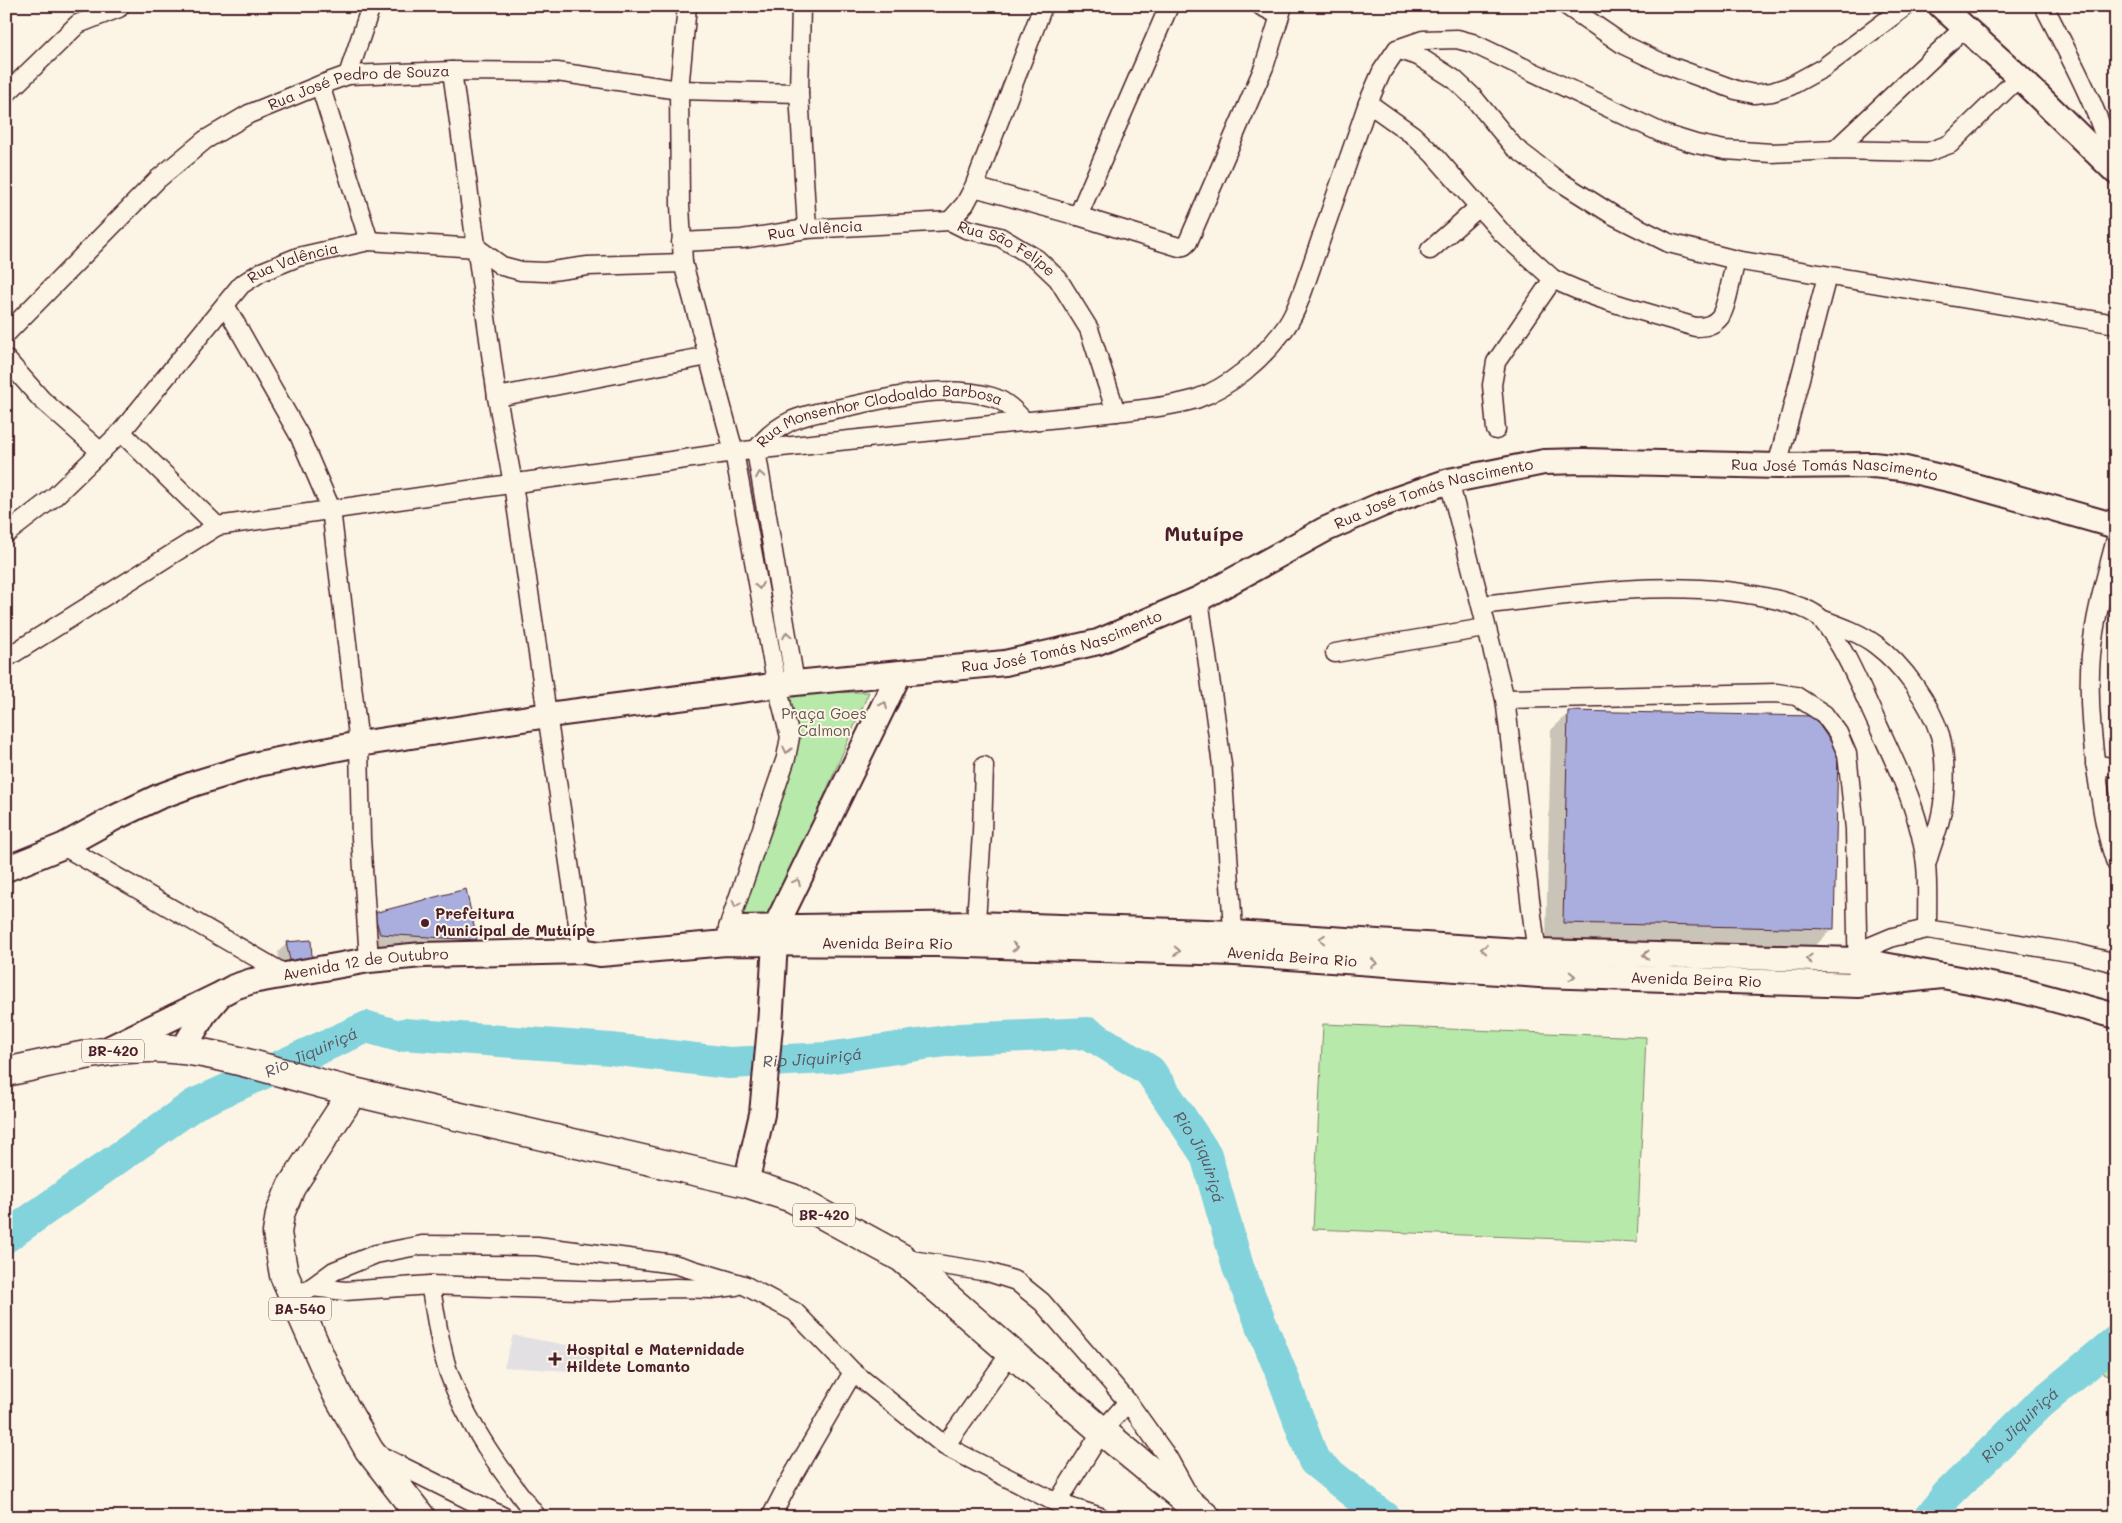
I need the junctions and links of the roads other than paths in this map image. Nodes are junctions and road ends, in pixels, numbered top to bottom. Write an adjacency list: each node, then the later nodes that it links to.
1 (370, 6): 16 (street)
2 (687, 6): 19 (street, Rua Monsenhor Clodoaldo Barbosa)
3 (801, 6): 20 (street)
4 (1044, 6): 25 (street, Rua São Felipe)
5 (1169, 6): 27 (street)
6 (1261, 6): 12 (street)
7 (1567, 6): 8 (street)
8 (1906, 6)
9 (1942, 6): 13 (street)
10 (2044, 6): 24 (street)
11 (119, 8): 21 (street)
12 (1281, 11): 27 (street)
13 (1964, 28): 17 (street); 23 (street)
14 (1398, 49): 22 (street); 23 (street); 34 (street)
15 (452, 71): 16 (street, Rua José Pedro de Souza); 19 (street, Rua José Pedro de Souza); 32 (street)
16 (348, 75): 18 (street, Rua José Pedro de Souza)
17 (2019, 77): 23 (street); 24 (street)
18 (320, 85): 30 (street); 40 (street, Rua José Pedro de Souza)
19 (679, 90): 20 (street, Rua José Pedro de Souza); 31 (street, Rua Monsenhor Clodoaldo Barbosa)
20 (799, 93): 29 (street)
21 (6, 94)
22 (1368, 103): 26 (street); 44 (street)
23 (1835, 150)
24 (2116, 172)
25 (974, 187): 27 (street); 28 (street, Rua São Felipe)
26 (1479, 207): 33 (street); 37 (street)
27 (1078, 216)
28 (950, 221): 29 (street, Rua Valência); 44 (street, Rua São Felipe)
29 (807, 229): 31 (street, Rua Valência)
30 (369, 241): 32 (street, Rua Valência); 38 (street, Rua Valência)
31 (682, 242): 35 (street, Rua Monsenhor Clodoaldo Barbosa)
32 (477, 248): 35 (street); 43 (street)
33 (1430, 250)
34 (1736, 260): 36 (street); 37 (street)
35 (683, 263): 41 (street, Rua Monsenhor Clodoaldo Barbosa)
36 (1827, 276): 39 (street); 51 (street)
37 (1553, 279): 46 (street)
38 (224, 304): 47 (street, Rua Valência); 54 (street)
39 (2116, 324)
40 (6, 334)
41 (708, 356): 43 (street); 50 (street, Rua Monsenhor Clodoaldo Barbosa)
42 (6, 360): 49 (street)
43 (497, 397): 53 (street)
44 (1116, 412): 45 (street)
45 (1025, 422): 48 (street); 48 (street, Rua Monsenhor Clodoaldo Barbosa)
46 (1496, 430)
47 (121, 432): 49 (street, Rua Valência); 55 (street)
48 (756, 450): 50 (street); 59 (street, Rua Monsenhor Clodoaldo Barbosa, one-way to 48)
49 (101, 452): 57 (street, Rua Valência)
50 (734, 452): 53 (street); 60 (street, Rua Monsenhor Clodoaldo Barbosa)
51 (1776, 466): 52 (street, Rua José Tomás Nascimento); 56 (street, Rua José Tomás Nascimento)
52 (1449, 481): 61 (street, Rua José Tomás Nascimento); 62 (street)
53 (513, 484): 54 (street); 70 (street)
54 (331, 509): 55 (street); 71 (street)
55 (217, 526): 66 (street)
56 (2116, 526)
57 (6, 534)
58 (2116, 539): 72 (street)
59 (773, 550): 60 (street); 68 (street, Rua Monsenhor Clodoaldo Barbosa, one-way to 59)
60 (753, 554): 68 (street, Rua Monsenhor Clodoaldo Barbosa, one-way to 68)
61 (1199, 599): 67 (street, Rua José Tomás Nascimento); 83 (street)
62 (1482, 605): 63 (street); 64 (street)
63 (1821, 619): 77 (street); 77 (street)
64 (1485, 628): 65 (street); 69 (street)
65 (1335, 652)
66 (6, 658)
67 (899, 674): 68 (street, Rua José Tomás Nascimento); 80 (street, one-way to 67)
68 (786, 684): 70 (street, Rua José Tomás Nascimento); 82 (street, one-way to 82)
69 (1505, 699): 85 (street); 88 (street)
70 (548, 716): 71 (street, Rua José Tomás Nascimento); 84 (street)
71 (358, 744): 75 (street, Rua José Tomás Nascimento); 86 (street)
72 (2095, 764): 74 (street); 76 (street)
73 (984, 766): 81 (street)
74 (2116, 768)
75 (63, 846): 78 (street, Rua José Tomás Nascimento); 89 (street)
76 (2116, 863)
77 (1926, 865): 79 (street)
78 (6, 869)
79 (1927, 929): 85 (street); 87 (street)
80 (775, 935): 81 (street, Avenida Beira Rio); 82 (street, Avenida Beira Rio); 98 (street)
81 (975, 935): 83 (street, Avenida Beira Rio)
82 (727, 936): 84 (street, Avenida 12 de Outubro)
83 (1234, 943): 88 (street, Avenida Beira Rio)
84 (582, 951): 86 (street, Avenida 12 de Outubro)
85 (1857, 956): 88 (street, Avenida Beira Rio, one-way to 88); 90 (street, Avenida Beira Rio); 91 (street)
86 (369, 960): 89 (street, Avenida 12 de Outubro)
87 (2116, 962)
88 (1538, 963): 91 (street, Avenida Beira Rio, one-way to 91)
89 (285, 974): 92 (street, Avenida 12 de Outubro)
90 (1942, 976): 91 (street, Avenida Beira Rio); 93 (street, Avenida Beira Rio)
91 (1858, 985)
92 (221, 994): 94 (street, Avenida 12 de Outubro); 95 (street)
93 (2116, 1016)
94 (182, 1051): 95 (main road, BR-420); 97 (main road, BR-420)
95 (100, 1053): 96 (main road, BR-420)
96 (6, 1072)
97 (349, 1091): 98 (main road, BR-420); 102 (main road, BA-540)
98 (746, 1182): 99 (main road, BR-420)
99 (902, 1258): 103 (main road, BR-420); 105 (street)
100 (744, 1285): 101 (street); 102 (street); 104 (street)
101 (430, 1286): 102 (street); 113 (street)
102 (304, 1293): 108 (main road, BA-540)
103 (1010, 1352): 106 (main road, BR-420); 107 (street)
104 (853, 1372): 107 (street); 114 (street)
105 (1128, 1402): 106 (street); 110 (street)
106 (1102, 1431): 109 (street); 110 (main road, BR-420)
107 (945, 1446): 109 (street)
108 (369, 1450): 111 (main road, BA-540); 112 (street)
109 (1058, 1504): 115 (street)
110 (1202, 1513)
111 (421, 1517)
112 (504, 1517)
113 (537, 1517)
114 (771, 1517)
115 (1101, 1517)

